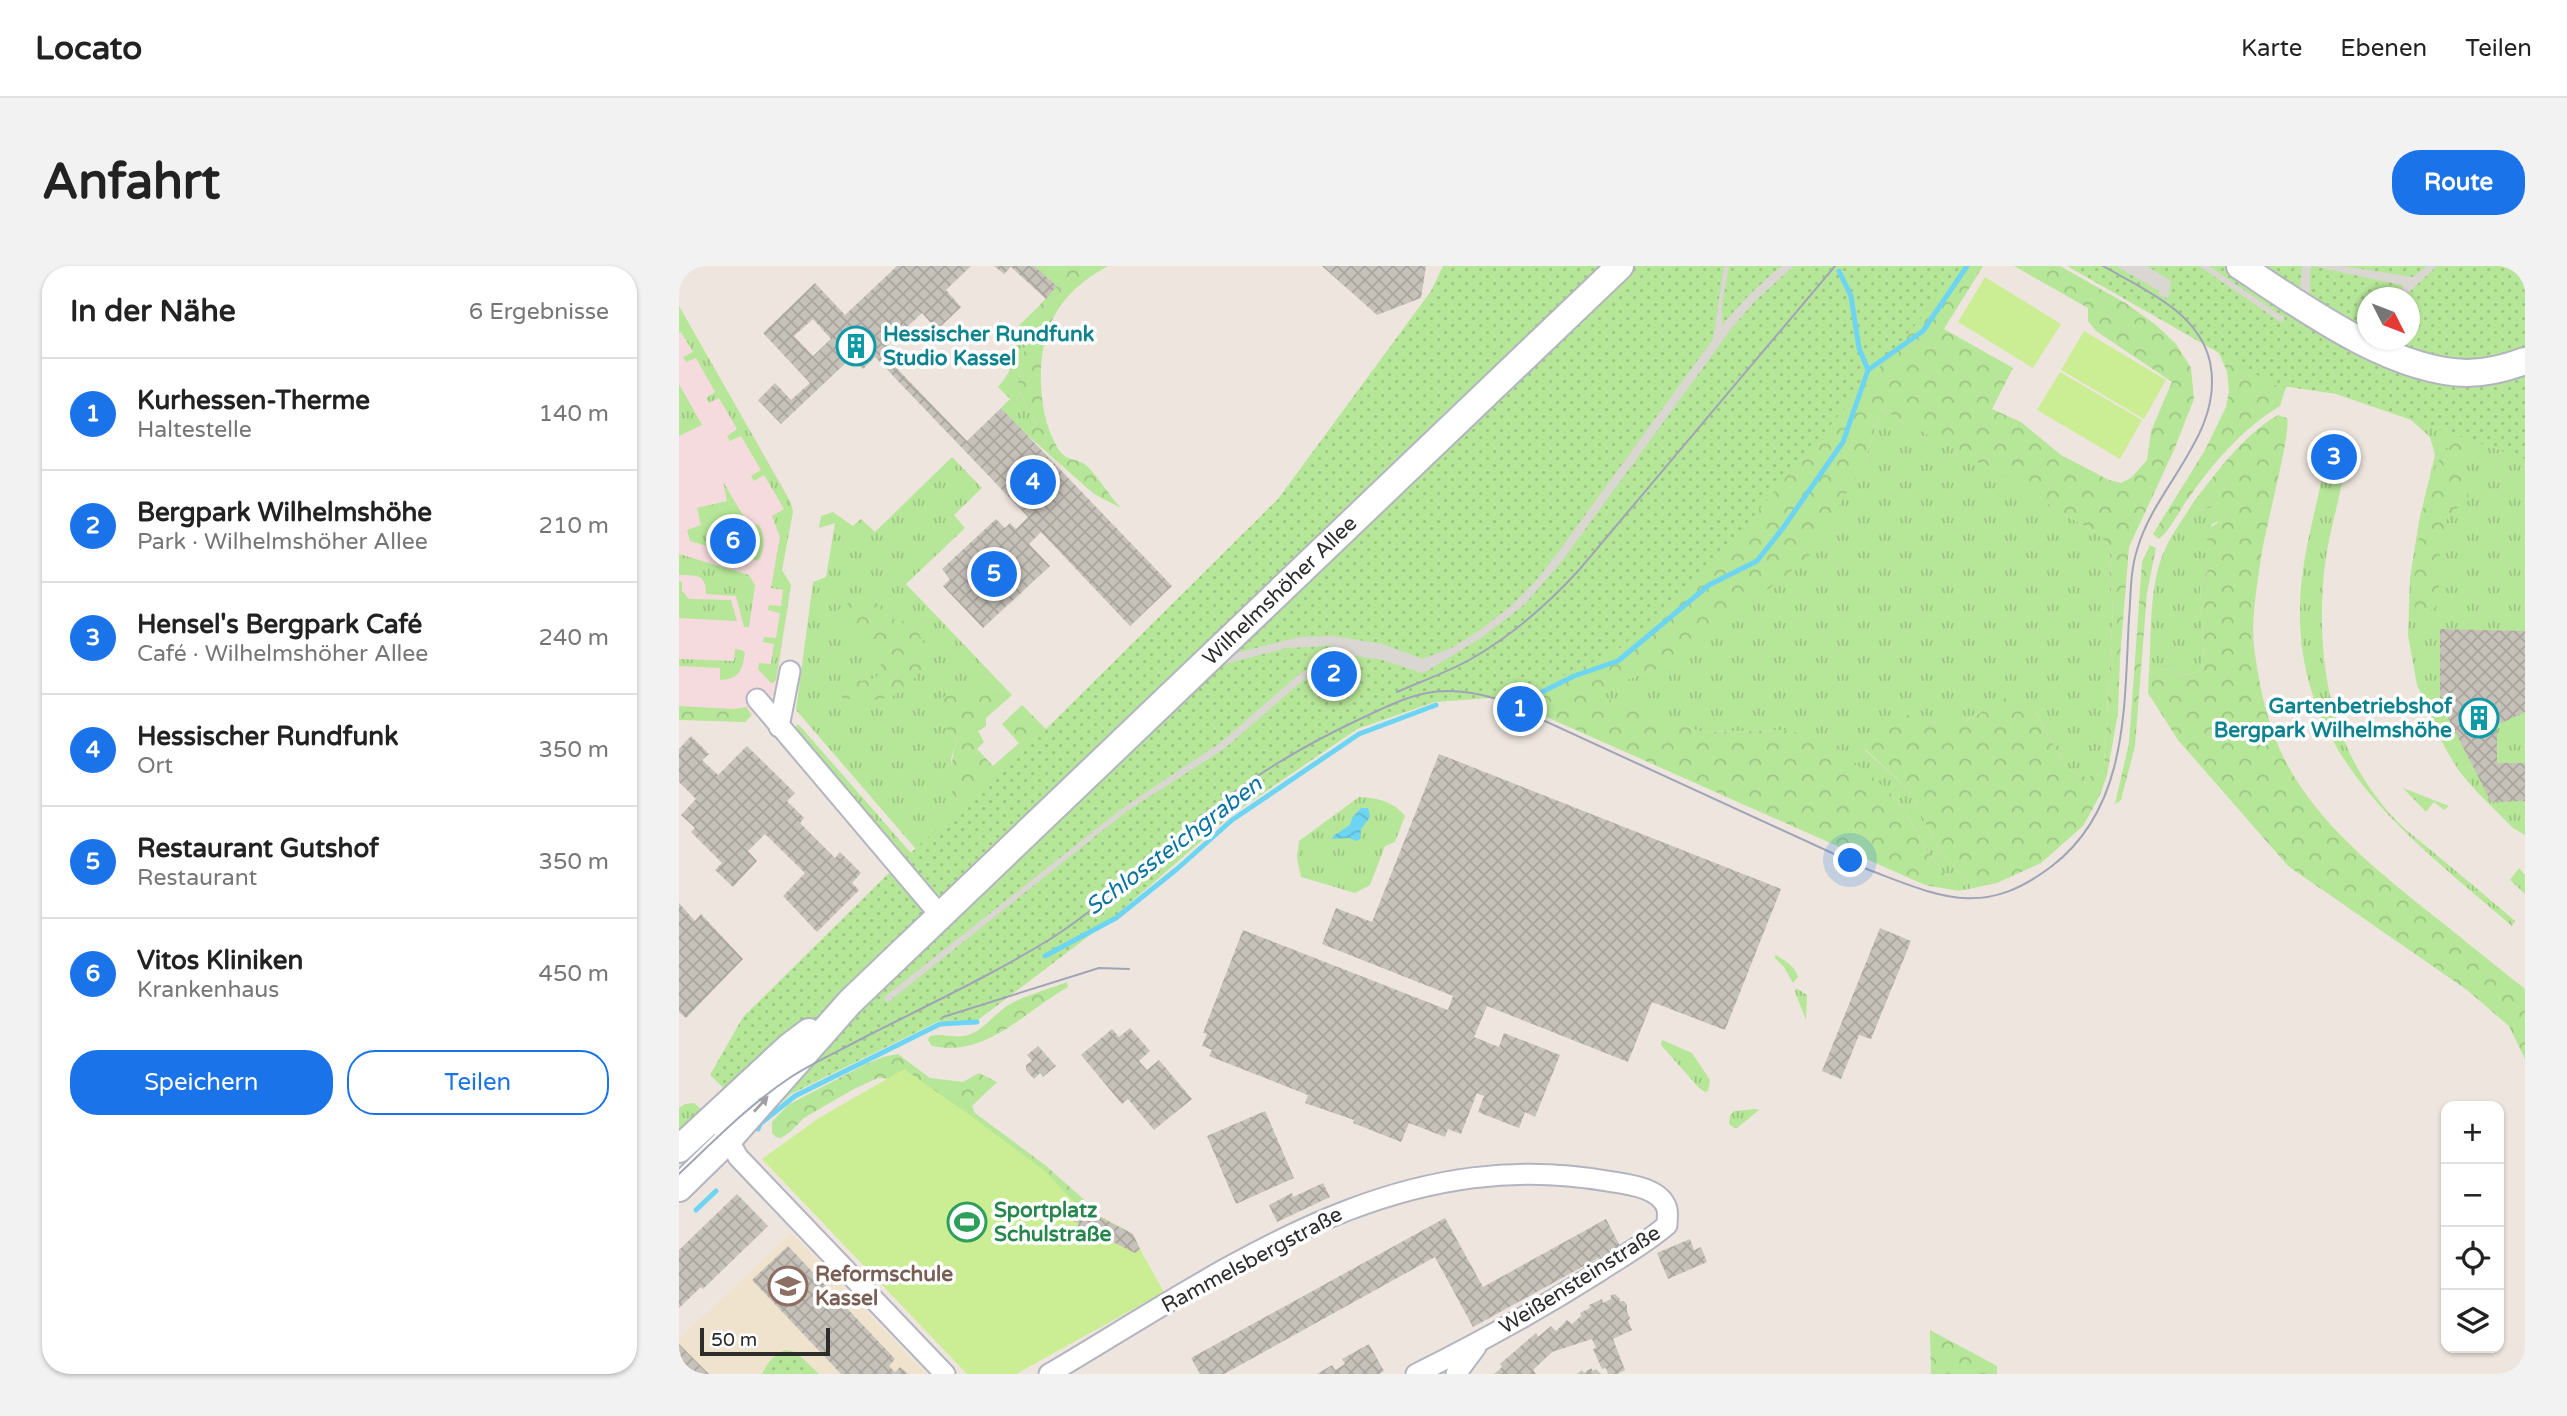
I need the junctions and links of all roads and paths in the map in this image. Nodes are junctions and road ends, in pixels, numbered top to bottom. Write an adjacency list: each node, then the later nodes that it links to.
1 (1620, 266): 7 (main road, Wilhelmshöher Allee)
2 (2240, 266): 3 (main road)
3 (2525, 361)
4 (790, 671): 6 (street)
5 (757, 699): 6 (street)
6 (779, 727): 7 (street)
7 (940, 915): 8 (main road, Wilhelmshöher Allee)
8 (850, 1002): 9 (main road, Wilhelmshöher Allee); 10 (main road, Wilhelmshöher Allee, one-way to 8)
9 (715, 1115): 10 (street); 11 (main road, Wilhelmshöher Allee)
10 (729, 1139): 12 (main road, Wilhelmshöher Allee); 15 (street)
11 (679, 1149)
12 (679, 1188)
13 (1667, 1209): 14 (street, Weißensteinstraße); 16 (street, Rammelsbergstraße)
14 (1479, 1343): 17 (street, Weißensteinstraße); 18 (street, Weißensteinstraße)
15 (944, 1374)
16 (1049, 1374)
17 (1416, 1374)
18 (1455, 1374)

